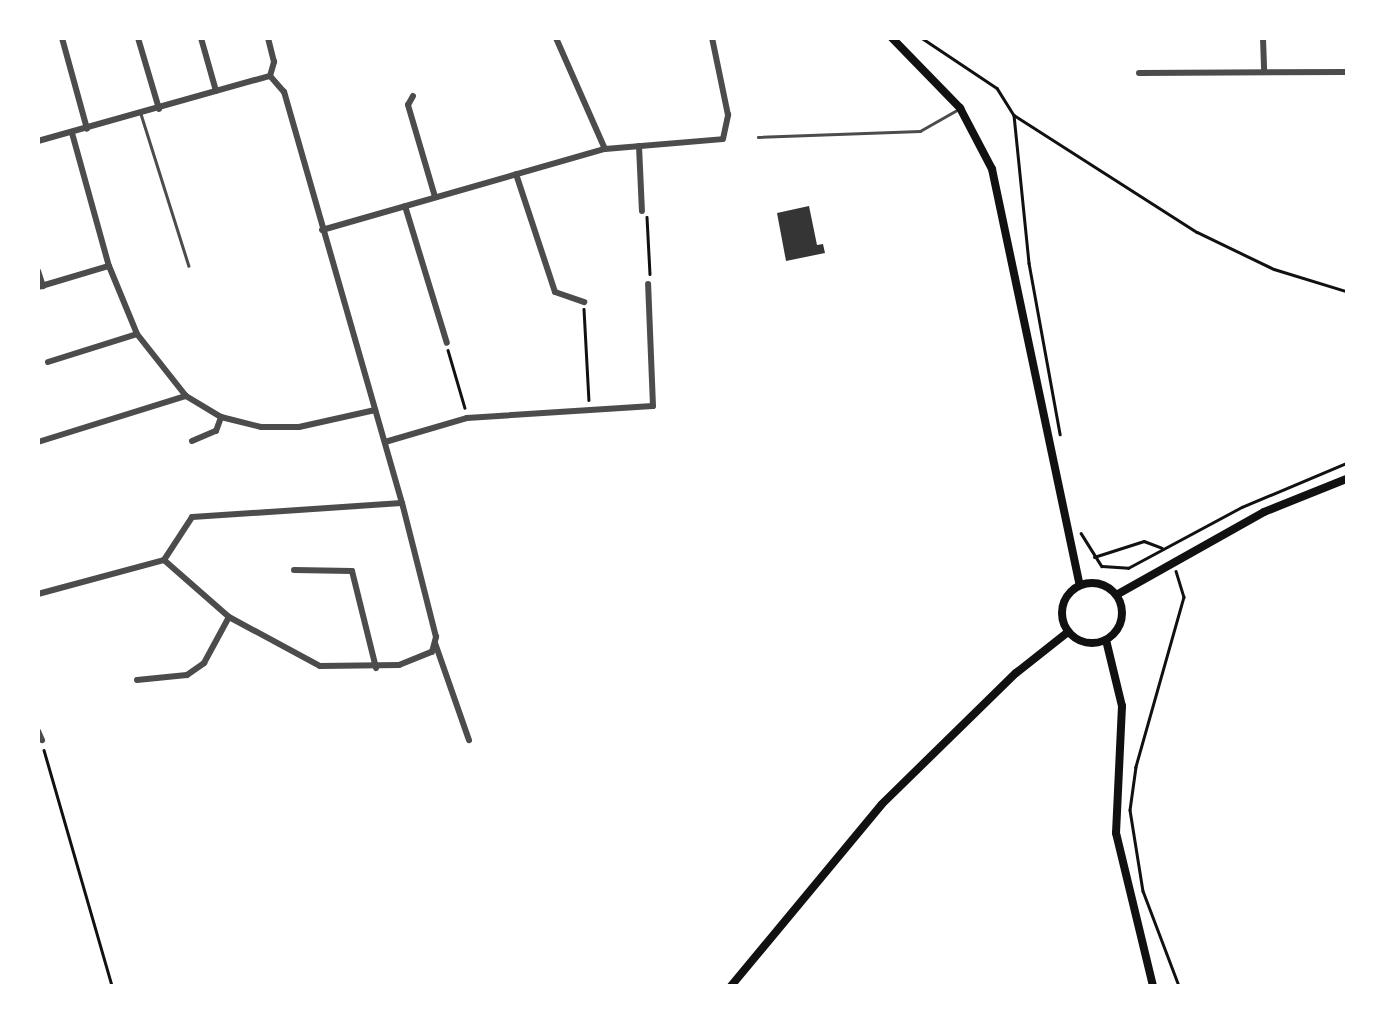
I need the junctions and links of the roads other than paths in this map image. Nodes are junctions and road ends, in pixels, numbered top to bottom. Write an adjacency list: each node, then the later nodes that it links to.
1 (62, 38): 18 (street)
2 (138, 38): 16 (street)
3 (201, 38): 13 (street)
4 (268, 38): 12 (street)
5 (556, 38): 23 (street)
6 (712, 38): 22 (street)
7 (892, 38): 15 (main road)
8 (1264, 38): 9 (street)
9 (1264, 72): 10 (street); 11 (street)
10 (1346, 72)
11 (1139, 73)
12 (270, 76): 13 (street); 28 (street)
13 (216, 92): 16 (street)
14 (413, 96): 25 (street)
15 (960, 108): 20 (lane); 48 (main road)
16 (159, 109): 17 (street)
17 (141, 114): 18 (street); 30 (lane)
18 (87, 129): 19 (street)
19 (72, 133): 21 (street); 29 (street)
20 (758, 138)
21 (38, 141)
22 (639, 146): 23 (street); 27 (street)
23 (605, 149): 24 (street)
24 (516, 174): 25 (street); 34 (street)
25 (435, 197): 26 (street)
26 (404, 206): 28 (street); 36 (street)
27 (642, 211)
28 (322, 230): 39 (street)
29 (109, 266): 33 (street); 35 (street)
30 (189, 266)
31 (38, 271): 33 (street)
32 (648, 284): 42 (street)
33 (41, 286)
34 (584, 302)
35 (137, 334): 37 (street); 38 (street)
36 (447, 343)
37 (48, 362)
38 (186, 396): 40 (street); 43 (street)
39 (375, 410): 40 (street); 42 (street)
40 (221, 417): 41 (street)
41 (192, 441)
42 (385, 442): 45 (street)
43 (38, 443)
44 (1346, 479): 50 (main road)
45 (402, 503): 46 (street); 53 (street)
46 (164, 560): 49 (street); 51 (street)
47 (294, 570): 55 (street)
48 (1080, 585): 50 (main road); 52 (main road)
49 (38, 594)
50 (1118, 594): 54 (main road)
51 (229, 617): 55 (street); 56 (street)
52 (1068, 632): 54 (main road); 60 (main road)
53 (435, 640): 55 (street); 59 (street)
54 (1106, 640): 61 (main road)
55 (376, 668)
56 (137, 680)
57 (38, 731): 58 (street)
58 (41, 740)
59 (469, 740)
60 (731, 985)
61 (1153, 985)

